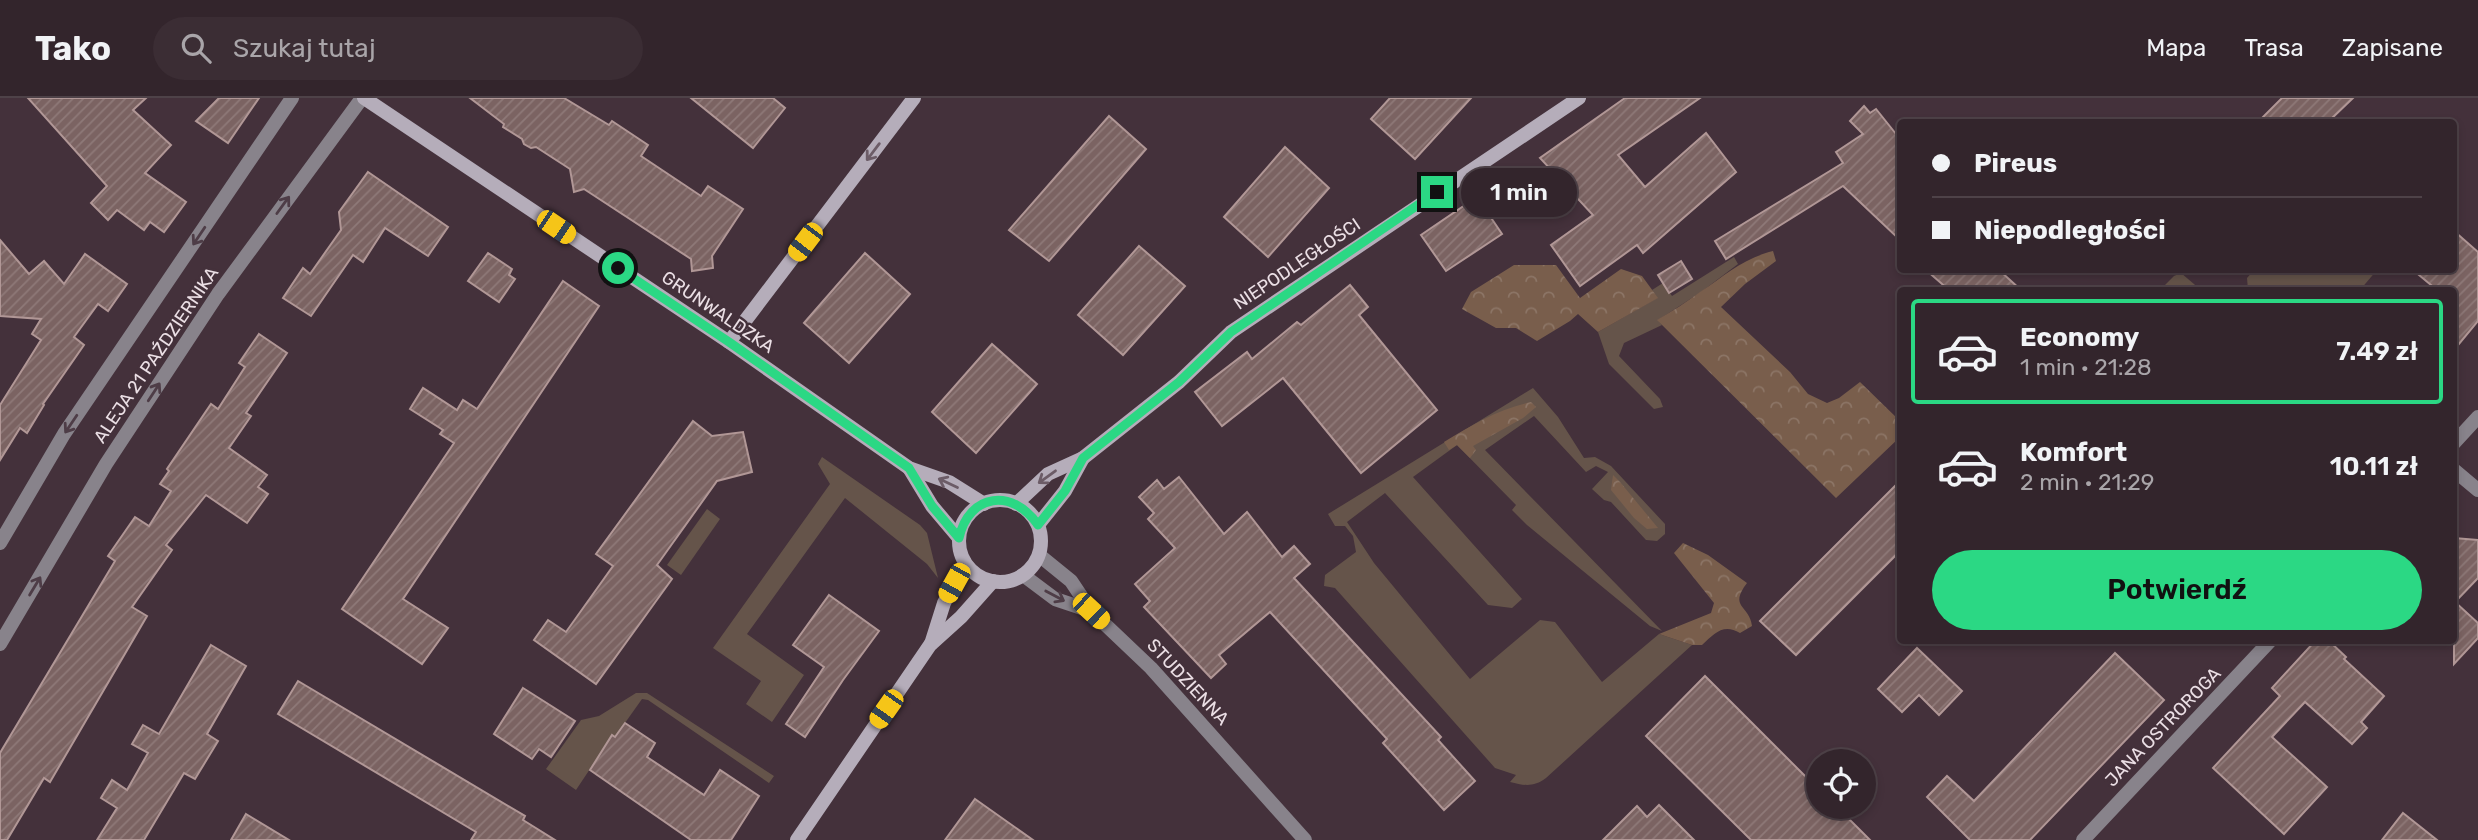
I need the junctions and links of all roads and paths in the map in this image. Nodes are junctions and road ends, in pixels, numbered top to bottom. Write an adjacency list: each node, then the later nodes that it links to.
1 (292, 98): 16 (street, ALEJA 21 PAŹDZIERNIKA, one-way to 16)
2 (363, 98): 5 (street, GRUNWALDZKA); 23 (street, ALEJA 21 PAŹDZIERNIKA, one-way to 2)
3 (914, 98): 5 (street, one-way to 5)
4 (1579, 98): 8 (street, NIEPODLEGŁOŚCI)
5 (729, 342): 9 (street, GRUNWALDZKA)
6 (2478, 417): 7 (street)
7 (2457, 440)
8 (1083, 458): 13 (street, one-way to 13); 14 (street, NIEPODLEGŁOŚCI)
9 (909, 468): 12 (street, GRUNWALDZKA, one-way to 9); 15 (street, GRUNWALDZKA)
10 (2457, 472): 11 (street)
11 (2478, 490)
12 (984, 504): 13 (street); 15 (street)
13 (1016, 504): 14 (street)
14 (1038, 525): 17 (street)
15 (959, 538): 18 (street)
16 (0, 543)
17 (1039, 555): 19 (street); 21 (street)
18 (965, 563): 20 (street); 24 (street)
19 (1023, 575): 20 (street); 21 (street, STUDZIENNA, one-way to 21)
20 (993, 581): 24 (street)
21 (1091, 611): 26 (street, STUDZIENNA)
22 (2267, 644): 27 (street, JANA OSTROROGA)
23 (0, 645)
24 (930, 645): 25 (street)
25 (797, 840)
26 (1306, 840)
27 (2082, 840)

